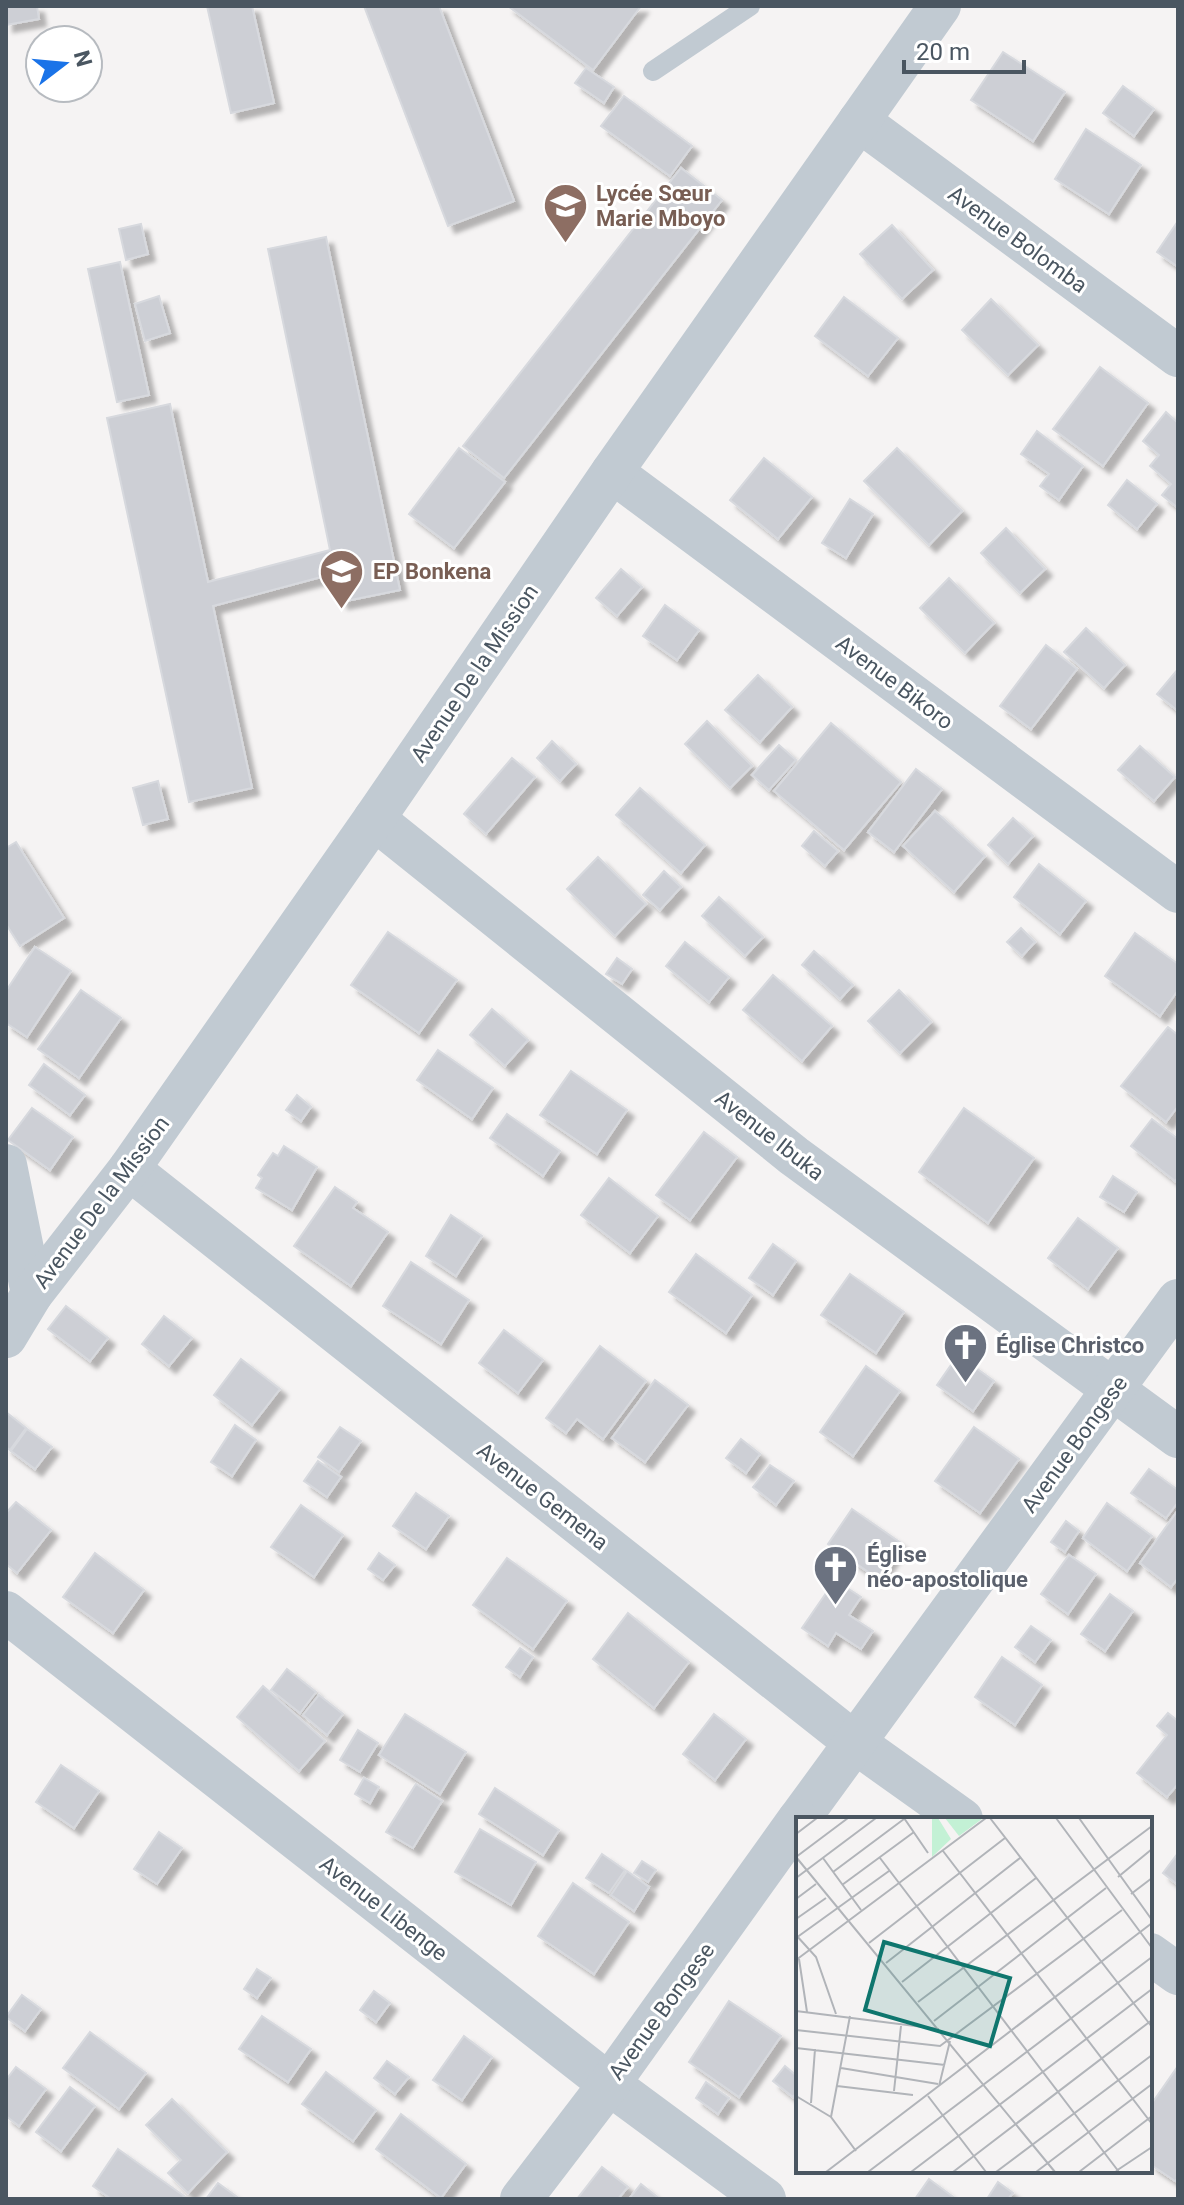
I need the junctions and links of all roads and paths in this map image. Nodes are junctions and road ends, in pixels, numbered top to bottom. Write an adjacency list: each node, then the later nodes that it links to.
1 (750, 6): 3 (lane)
2 (940, 6): 4 (street, Avenue De la Mission)
3 (653, 71)
4 (859, 121): 5 (street, Avenue Bolomba); 6 (street, Avenue De la Mission)
5 (1178, 356)
6 (612, 472): 7 (street, Avenue De la Mission); 8 (street, Avenue Bikoro)
7 (374, 819): 10 (street, Avenue De la Mission); 14 (street, Avenue Ibuka)
8 (1178, 892)
9 (6, 1165): 11 (street)
10 (129, 1169): 11 (street, Avenue De la Mission); 17 (street, Avenue Gemena)
11 (32, 1294): 13 (street, Avenue De la Mission)
12 (1178, 1300): 14 (street, Avenue Bongese)
13 (6, 1337)
14 (1114, 1390): 15 (street, Avenue Ibuka); 17 (street, Avenue Bongese)
15 (1178, 1437)
16 (6, 1612): 23 (street, Avenue Libenge)
17 (854, 1742): 18 (street, Avenue Bongese); 19 (street, Avenue Gemena)
18 (799, 1817)
19 (959, 1817)
20 (796, 1822): 23 (street, Avenue Bongese)
21 (1152, 1955): 22 (street)
22 (1178, 1974)
23 (609, 2084): 24 (street, Avenue Bongese); 25 (street, Avenue Libenge)
24 (521, 2199)
25 (765, 2199)

